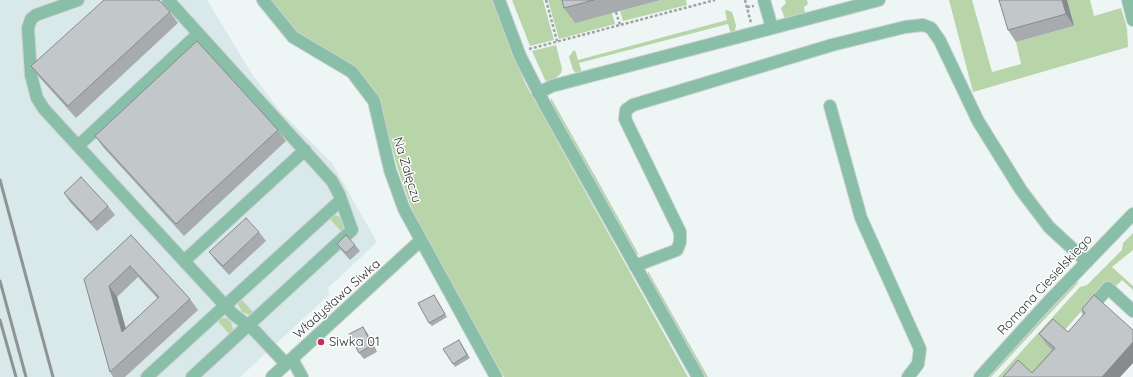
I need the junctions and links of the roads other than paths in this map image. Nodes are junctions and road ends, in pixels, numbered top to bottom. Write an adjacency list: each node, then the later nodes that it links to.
1 (78, 0): 13 (street)
2 (168, 0): 10 (street)
3 (263, 0): 17 (street, Na Załęczu)
4 (499, 0): 11 (street)
5 (764, 0): 9 (street)
6 (879, 0): 9 (street)
7 (1128, 0): 8 (street)
8 (1133, 20)
9 (772, 28): 11 (street)
10 (198, 34): 13 (street); 14 (street)
11 (538, 93): 20 (street)
12 (830, 106): 32 (street)
13 (78, 146): 18 (street)
14 (305, 150): 15 (street); 18 (street)
15 (341, 200): 21 (street); 24 (street)
16 (1133, 214): 19 (street, Romana Ciesielskiego)
17 (420, 241): 25 (street, Władysława Siwka); 30 (street, Na Załęczu)
18 (184, 261): 21 (street)
19 (1087, 262): 20 (street); 33 (street, Romana Ciesielskiego)
20 (635, 266): 31 (street)
21 (225, 306): 24 (street); 26 (street)
22 (1133, 311): 23 (street)
23 (1082, 318)
24 (248, 326): 25 (street); 27 (street)
25 (289, 361): 28 (street, Władysława Siwka); 29 (street)
26 (147, 377)
27 (192, 377)
28 (272, 377)
29 (302, 377)
30 (496, 377)
31 (698, 377)
32 (908, 377)
33 (980, 377)

